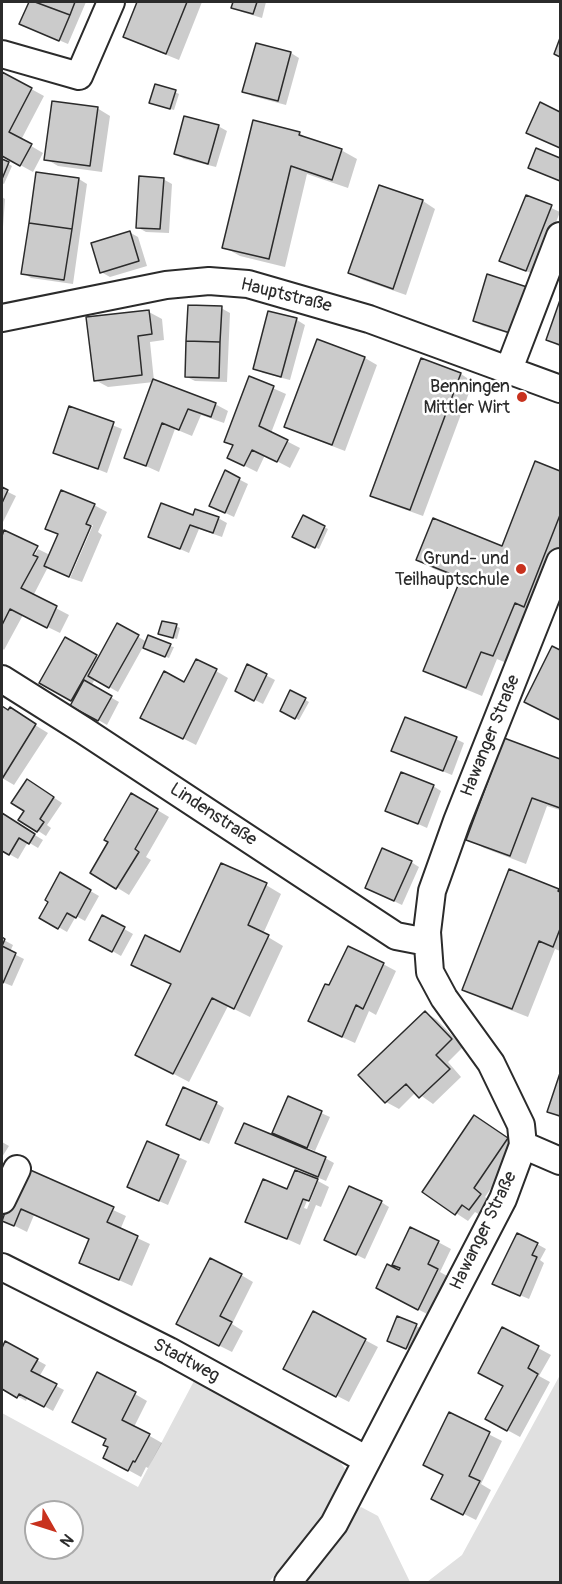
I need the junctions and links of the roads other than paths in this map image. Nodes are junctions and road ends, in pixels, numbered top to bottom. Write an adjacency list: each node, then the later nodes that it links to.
1 (111, 2): 2 (street)
2 (2, 54)
3 (561, 236): 5 (street)
4 (2, 318): 5 (street, Hauptstraße)
5 (509, 369): 6 (street, Hauptstraße)
6 (561, 389)
7 (561, 562): 9 (street, Hawanger Straße)
8 (2, 679): 9 (street, Lindenstraße)
9 (427, 942): 10 (street, Hawanger Straße)
10 (524, 1145): 11 (street); 15 (street, Hawanger Straße)
11 (561, 1161)
12 (17, 1169): 13 (street)
13 (2, 1200)
14 (2, 1267): 15 (street, Stadtweg)
15 (367, 1460): 16 (street, Hawanger Straße)
16 (288, 1582)

